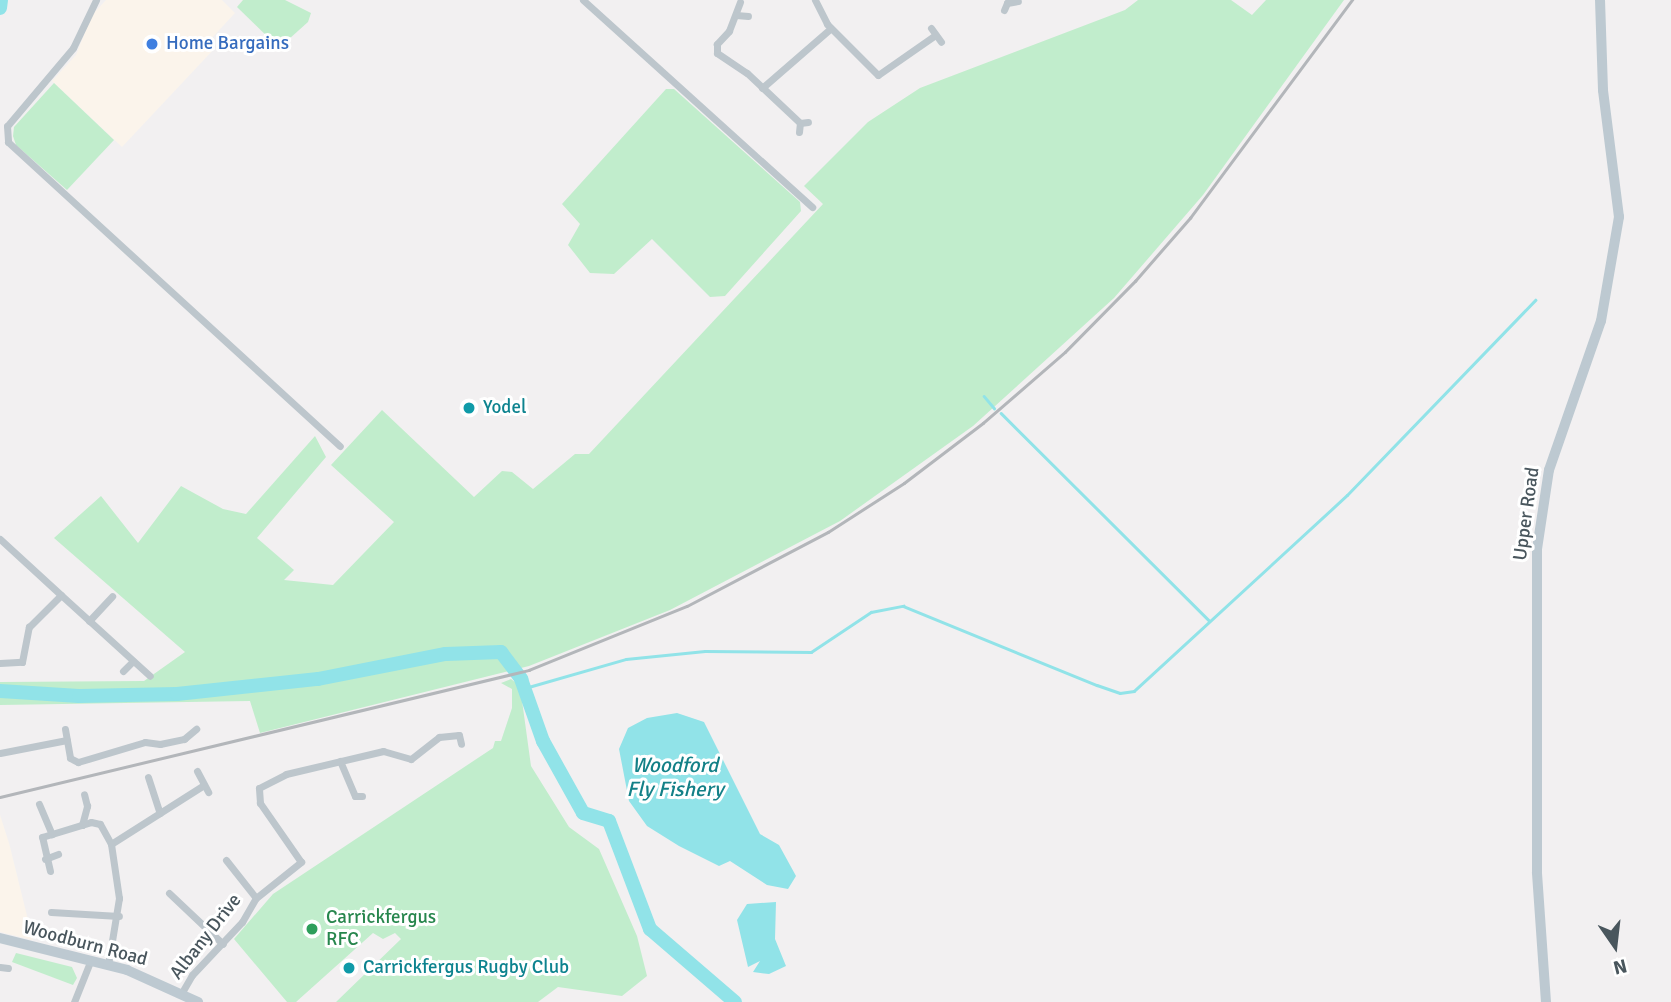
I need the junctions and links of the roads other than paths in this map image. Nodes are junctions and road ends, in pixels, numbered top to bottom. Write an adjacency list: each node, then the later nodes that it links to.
1 (96, 0): 17 (street)
2 (583, 0): 16 (street)
3 (815, 0): 10 (street)
4 (1600, 0): 58 (main road, Upper Road)
5 (1018, 1): 7 (street)
6 (740, 2): 8 (street)
7 (1006, 4)
8 (736, 15): 9 (street); 14 (street)
9 (748, 16)
10 (831, 28): 12 (street); 14 (street)
11 (942, 42): 12 (street)
12 (878, 75): 13 (street)
13 (886, 83)
14 (762, 88): 15 (street)
15 (799, 132)
16 (812, 207)
17 (340, 446)
18 (0, 539): 19 (street)
19 (61, 595): 21 (street); 23 (street)
20 (112, 596): 21 (street)
21 (89, 621): 22 (street)
22 (133, 661): 24 (street); 25 (street)
23 (0, 663)
24 (123, 671)
25 (150, 676)
26 (65, 729): 30 (street)
27 (196, 729): 31 (street)
28 (151, 731): 31 (street)
29 (460, 736): 33 (street, Albany Drive)
30 (66, 740): 31 (street); 32 (street)
31 (151, 741)
32 (0, 753)
33 (340, 761): 37 (street); 48 (street, Albany Drive)
34 (197, 771): 39 (street)
35 (148, 777): 39 (street)
36 (84, 794): 40 (street)
37 (355, 797)
38 (39, 804): 41 (street)
39 (160, 813): 42 (street)
40 (82, 825): 41 (street); 42 (street)
41 (52, 834): 44 (street)
42 (110, 844): 50 (street)
43 (58, 855): 44 (street)
44 (45, 859): 46 (street)
45 (226, 860): 48 (street, Albany Drive)
46 (50, 872)
47 (169, 893): 52 (street)
48 (257, 898): 52 (street, Albany Drive)
49 (51, 912): 50 (street)
50 (119, 916): 54 (street)
51 (0, 938): 53 (main road, Woodburn Road)
52 (223, 944): 55 (street, Albany Drive)
53 (90, 961): 54 (main road, Woodburn Road); 56 (street)
54 (108, 965): 55 (main road, Woodburn Road)
55 (181, 994): 57 (main road, Woodburn Road)
56 (74, 1002)
57 (198, 1002)
58 (1546, 1002)

